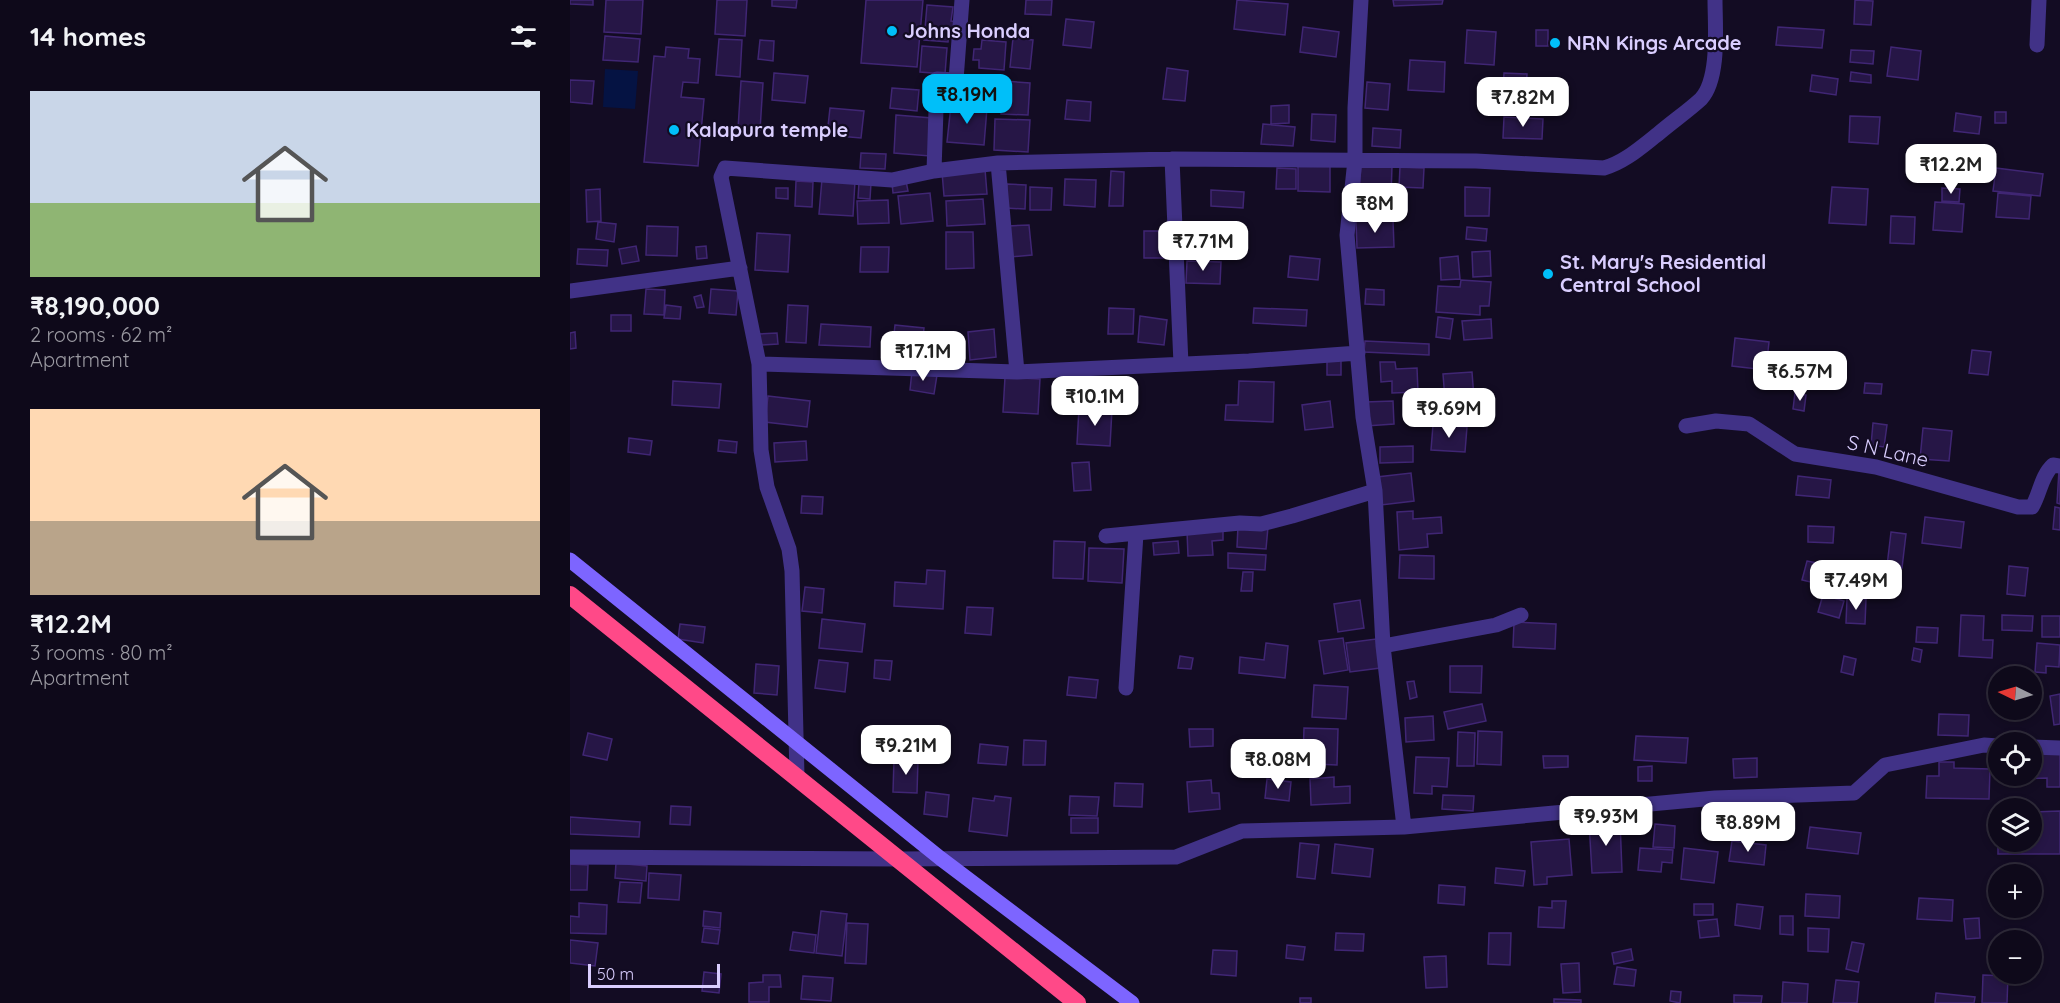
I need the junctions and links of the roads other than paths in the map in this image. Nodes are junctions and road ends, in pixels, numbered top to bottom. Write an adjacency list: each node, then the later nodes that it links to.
1 (962, 0): 9 (street)
2 (1361, 0): 7 (street)
3 (1715, 0): 7 (street)
4 (2039, 0): 5 (street)
5 (2037, 45)
6 (1172, 159): 7 (street); 8 (street); 14 (street)
7 (1355, 160): 12 (street)
8 (998, 163): 9 (street); 15 (street)
9 (934, 171): 10 (street)
10 (740, 268): 11 (street); 13 (street)
11 (570, 291)
12 (1358, 353): 14 (street); 18 (street)
13 (759, 364): 15 (street); 26 (street)
14 (1181, 364): 15 (street)
15 (1017, 372)
16 (1686, 426): 17 (street, S N Lane)
17 (2060, 466)
18 (1375, 491): 19 (street); 24 (street)
19 (1136, 534): 20 (street); 25 (street)
20 (1106, 536)
21 (570, 560): 26 (street)
22 (570, 595): 30 (highway)
23 (1521, 615): 24 (street)
24 (1383, 646): 31 (street)
25 (1126, 688)
26 (796, 742): 30 (street); 33 (street)
27 (1988, 745): 31 (street)
28 (2042, 747): 29 (street)
29 (2060, 748)
30 (797, 776): 34 (highway)
31 (1404, 827): 33 (street)
32 (570, 857): 34 (street)
33 (940, 858): 34 (street); 36 (street)
34 (898, 859): 35 (highway)
35 (1077, 1003)
36 (1132, 1003)

